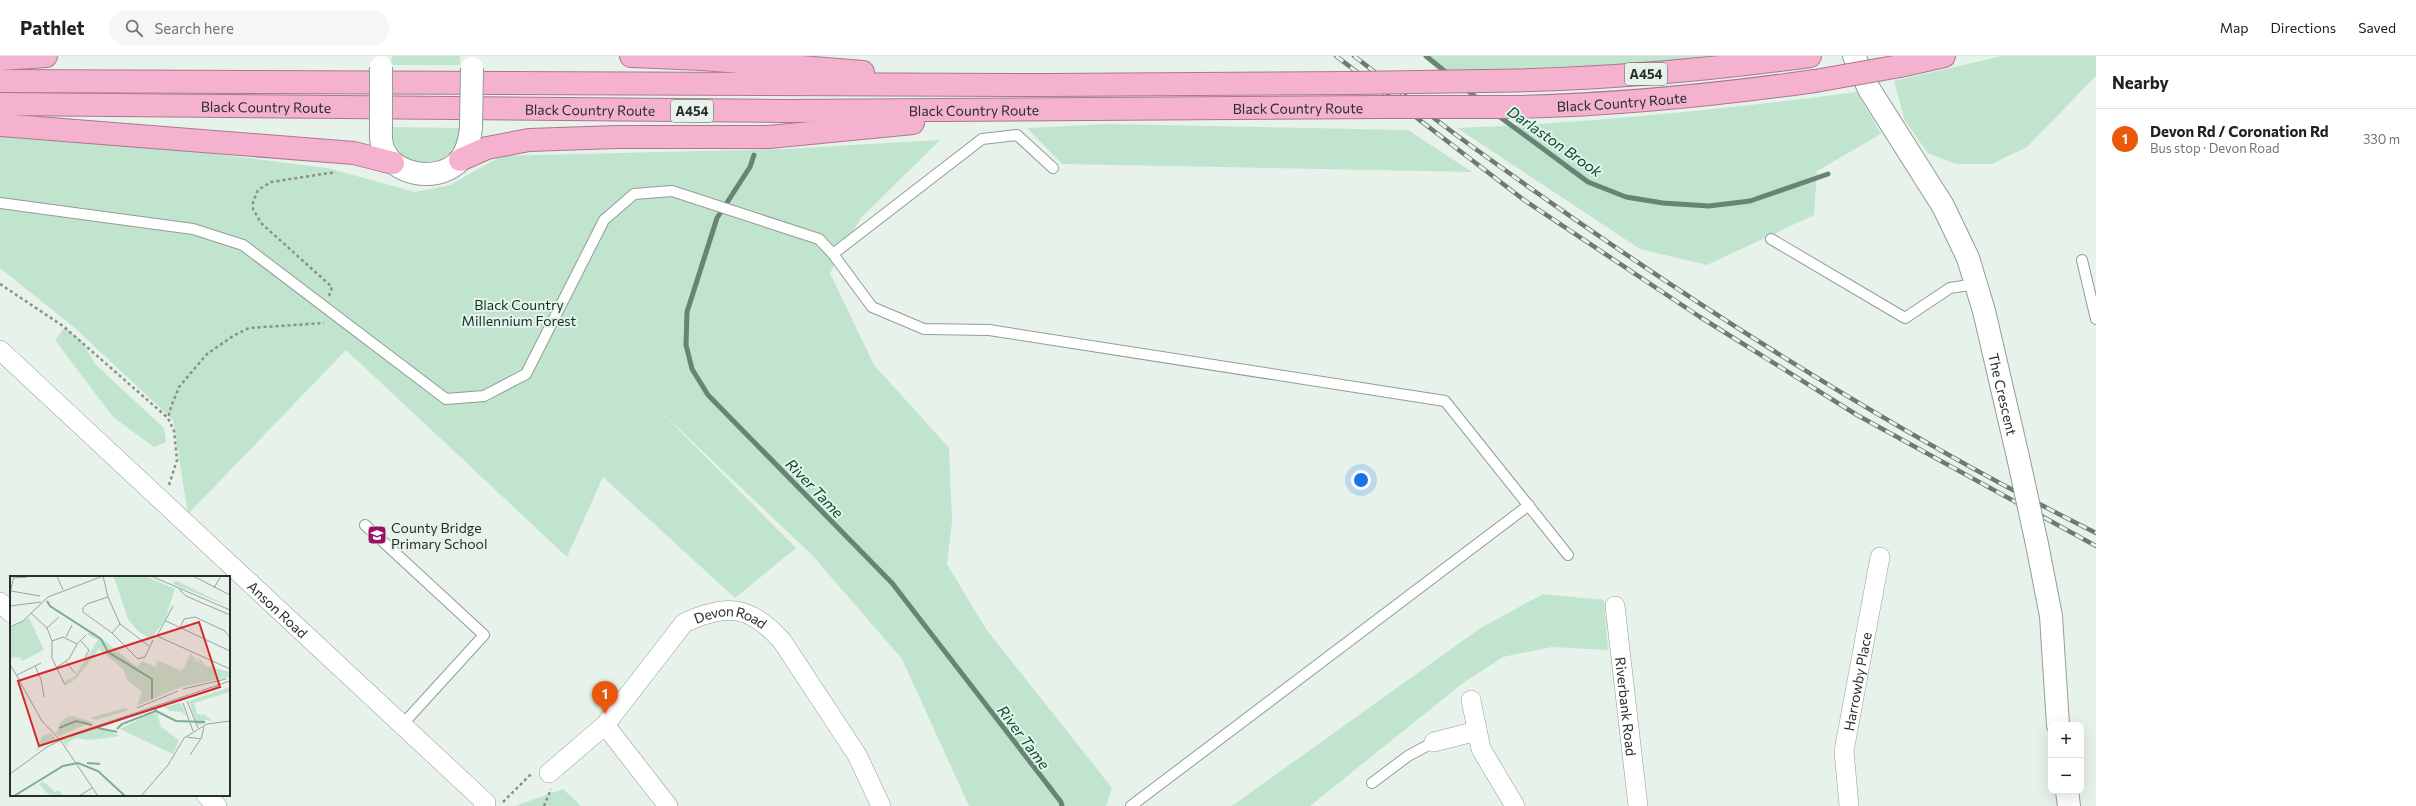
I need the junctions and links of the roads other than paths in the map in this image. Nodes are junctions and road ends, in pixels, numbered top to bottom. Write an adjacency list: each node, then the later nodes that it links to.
1 (46, 56): 6 (highway)
2 (631, 56): 10 (highway)
3 (1809, 56): 10 (highway, Black Country Route / A454, bridge)
4 (1854, 56): 21 (street, The Crescent)
5 (1944, 56): 12 (highway, Black Country Route / A454, bridge)
6 (0, 59)
7 (381, 61): 15 (street, bridge)
8 (472, 62): 14 (street, bridge)
9 (0, 81): 10 (highway, Black Country Route / A454)
10 (981, 85)
11 (0, 104): 12 (highway, Black Country Route / A454)
12 (1051, 110): 14 (highway)
13 (0, 125): 15 (highway)
14 (460, 160): 15 (street)
15 (393, 163)
16 (1053, 168): 19 (lane)
17 (0, 203): 19 (lane)
18 (1771, 239): 21 (lane)
19 (833, 254): 24 (lane)
20 (2082, 260): 22 (lane)
21 (1976, 284): 32 (street, The Crescent, bridge)
22 (2096, 319)
23 (0, 350): 33 (street, Anson Road)
24 (1529, 505): 26 (lane); 42 (lane)
25 (365, 526): 33 (lane)
26 (1568, 555)
27 (1880, 557): 48 (street, Harrowby Place)
28 (0, 602): 30 (street)
29 (1615, 606): 47 (street, Riverbank Road)
30 (10, 612)
31 (1471, 700): 35 (street)
32 (2058, 722)
33 (402, 725): 41 (street, Anson Road)
34 (605, 725): 37 (street, Devon Road); 44 (street); 45 (street, Devon Road)
35 (1477, 731): 36 (street); 46 (street)
36 (1434, 742): 38 (lane)
37 (545, 776)
38 (1372, 783)
39 (2067, 794): 49 (street)
40 (207, 796): 43 (street)
41 (490, 805)
42 (1133, 805)
43 (217, 806)
44 (668, 806)
45 (882, 806)
46 (1515, 806)
47 (1638, 806)
48 (1849, 806)
49 (2069, 806)

